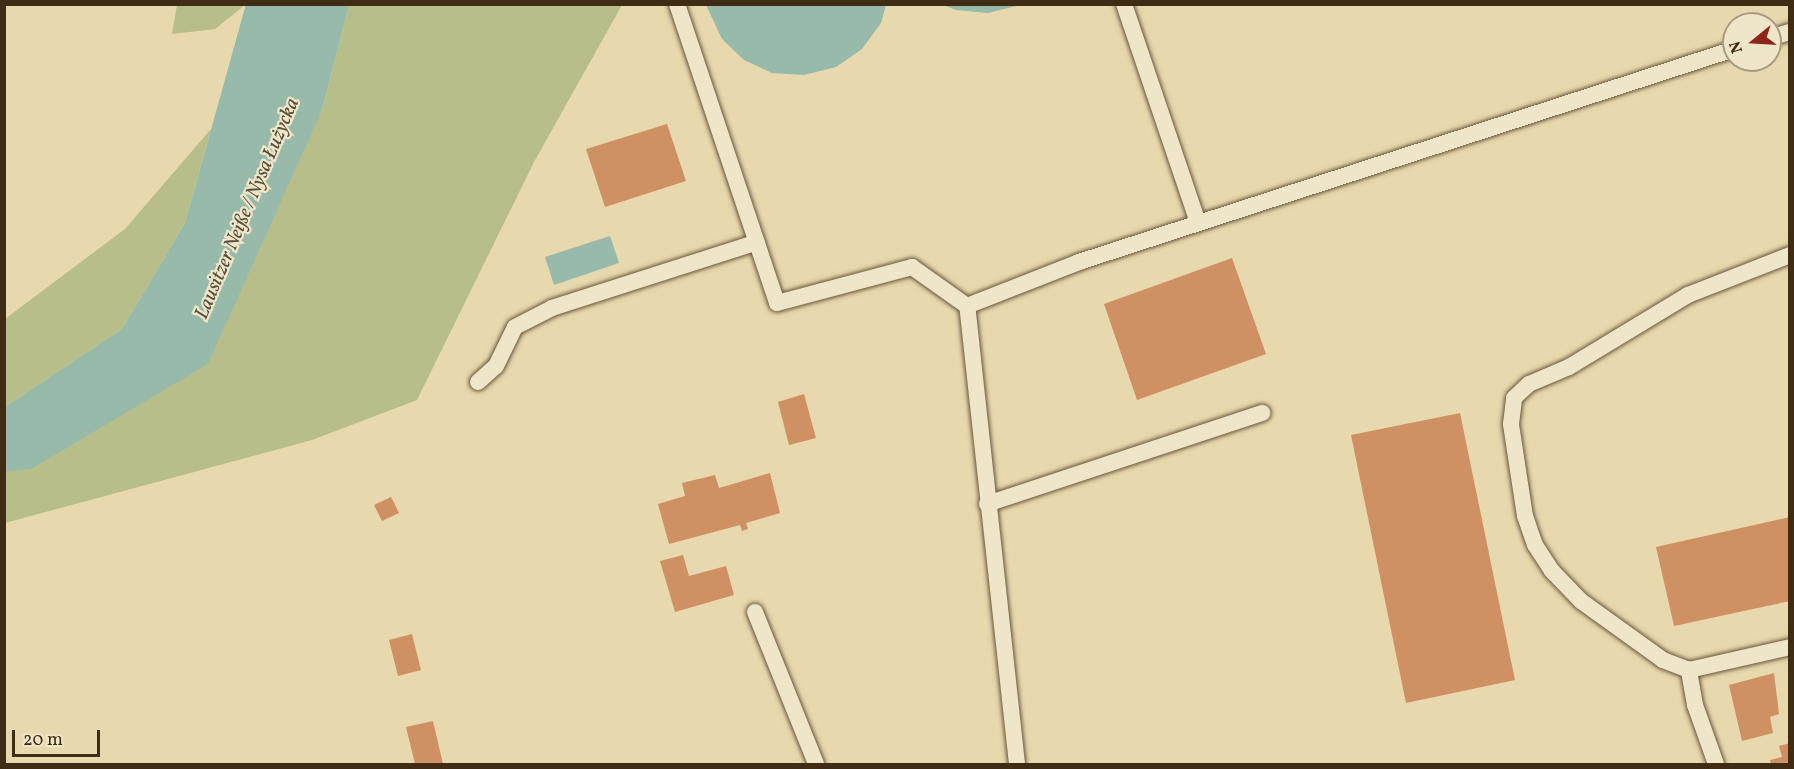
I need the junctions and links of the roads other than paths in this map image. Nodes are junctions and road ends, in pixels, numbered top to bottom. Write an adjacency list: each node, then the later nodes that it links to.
1 (677, 4): 5 (lane)
2 (1124, 4): 4 (lane)
3 (1722, 53): 4 (lane)
4 (1198, 223): 7 (lane)
5 (757, 242): 7 (lane); 8 (lane)
6 (1790, 255): 13 (lane)
7 (967, 306): 10 (lane)
8 (478, 382)
9 (1262, 413): 10 (lane)
10 (987, 504): 15 (lane)
11 (756, 612): 14 (lane)
12 (1790, 647): 13 (lane)
13 (1689, 670): 16 (lane)
14 (816, 765)
15 (1017, 765)
16 (1716, 765)

